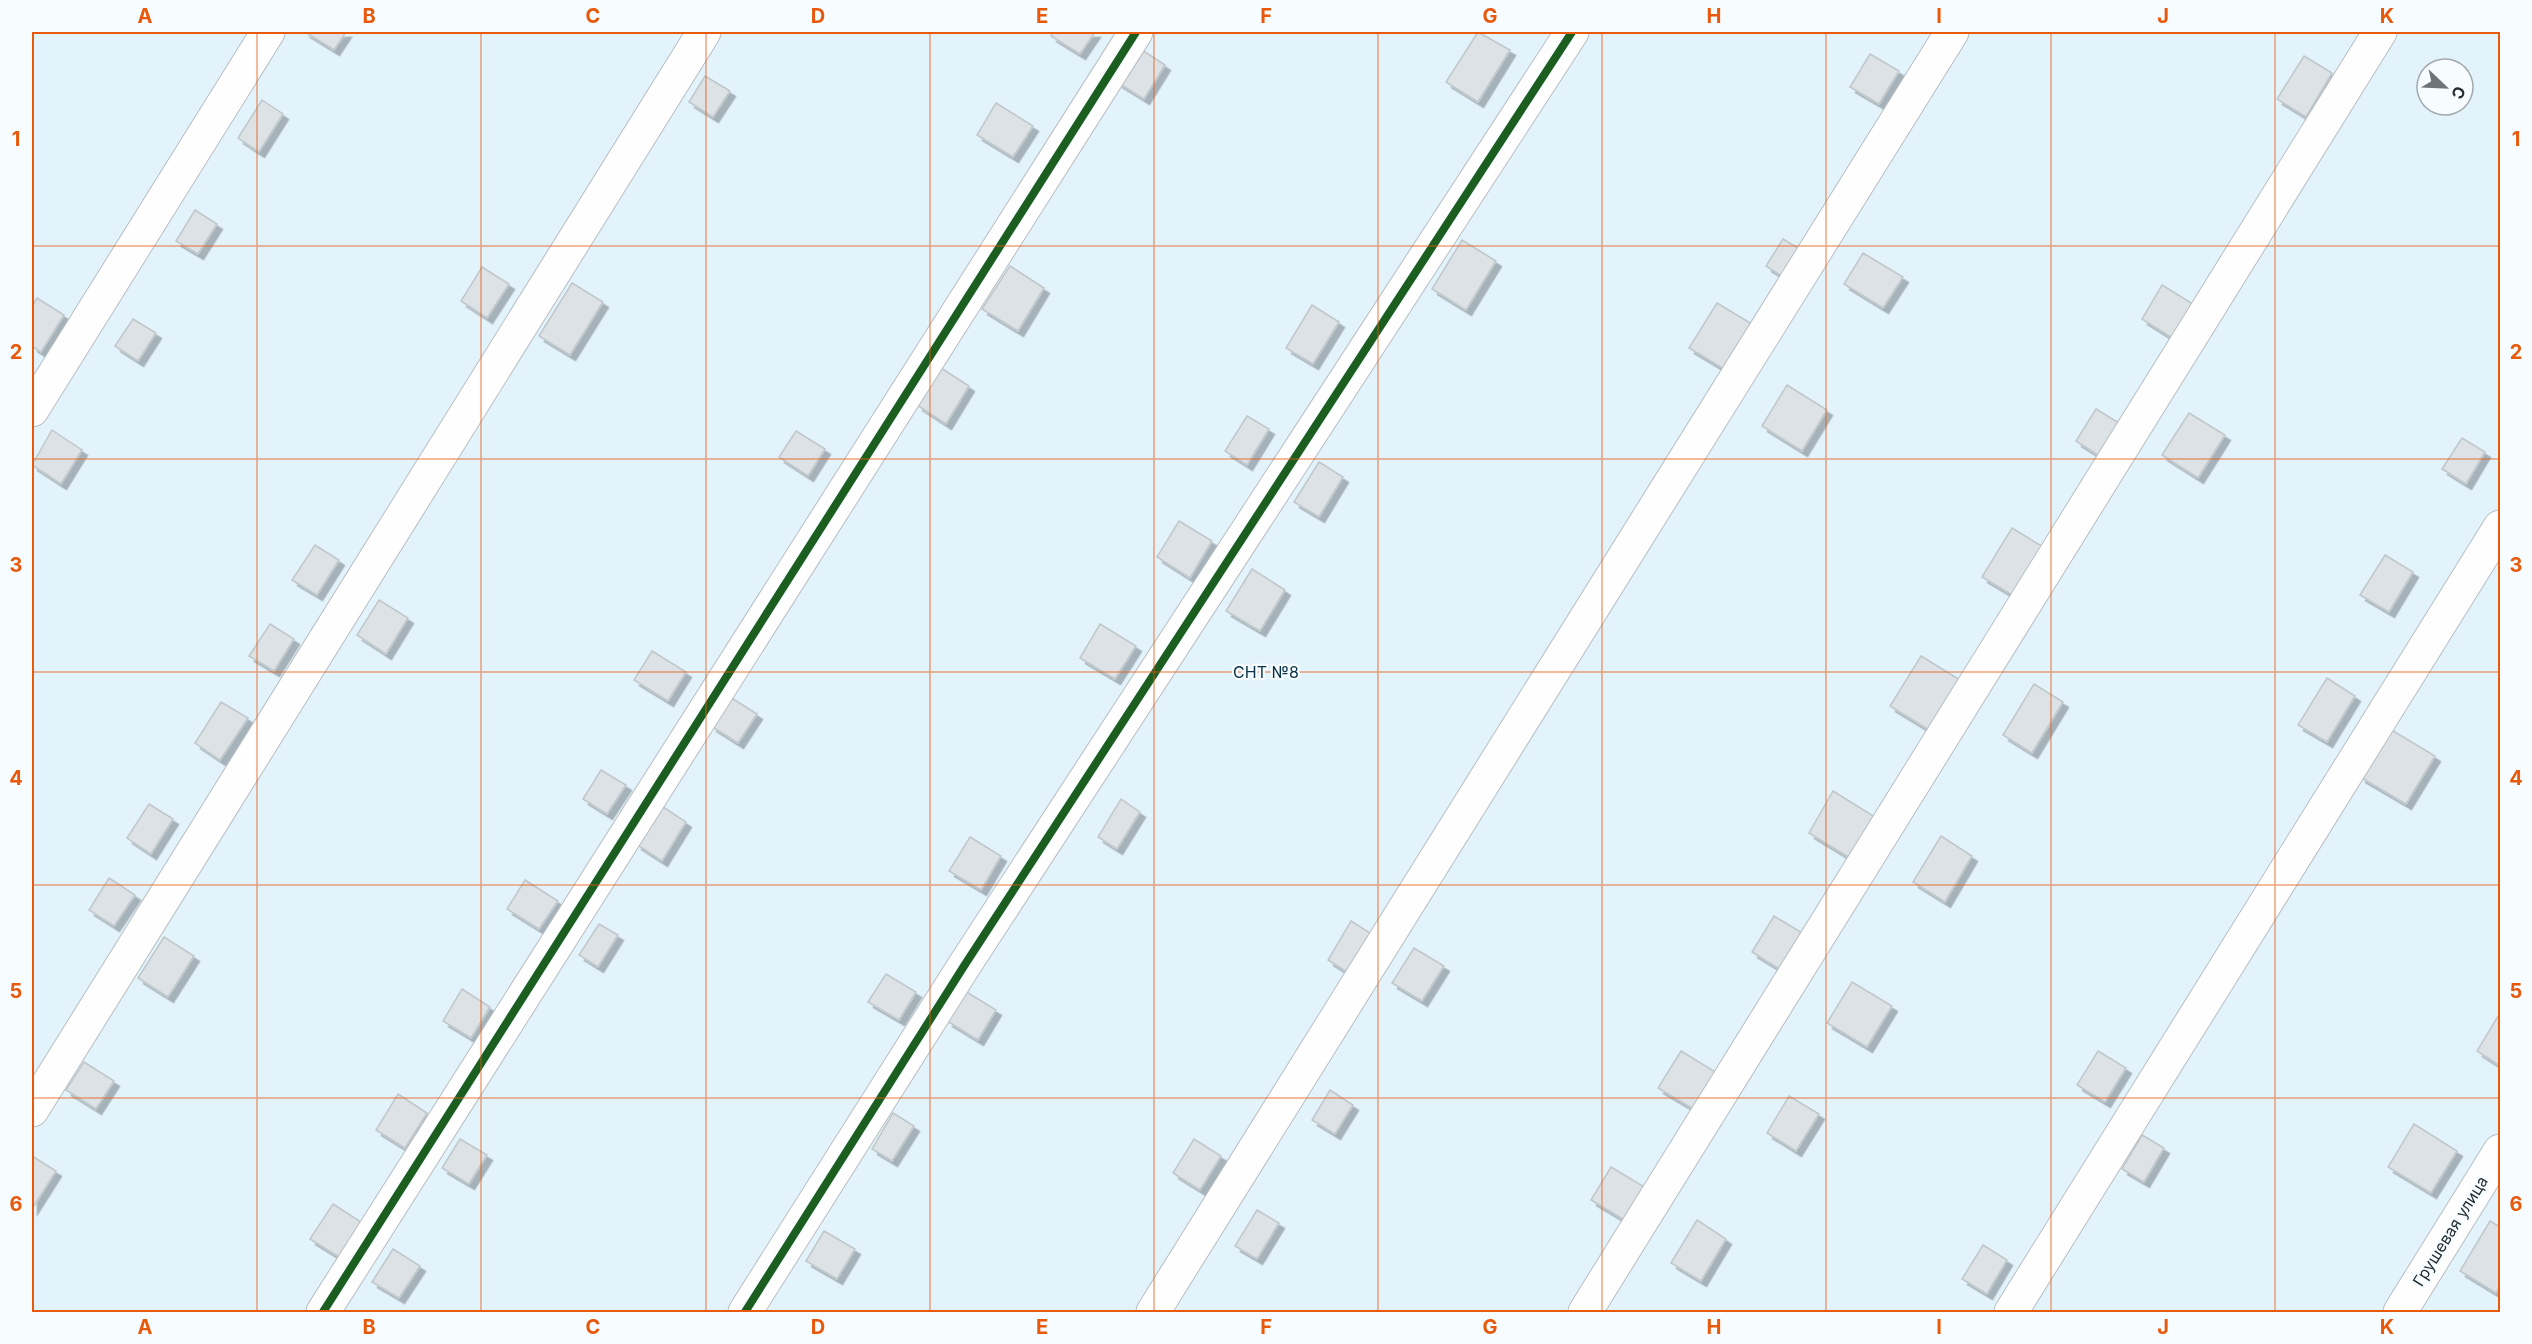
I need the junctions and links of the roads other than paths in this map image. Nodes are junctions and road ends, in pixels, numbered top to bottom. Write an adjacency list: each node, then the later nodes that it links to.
1 (268, 32): 7 (street)
2 (704, 32): 9 (street)
3 (1136, 32): 11 (street)
4 (1572, 32): 12 (street)
5 (1952, 32): 13 (street)
6 (2380, 32): 14 (street)
7 (32, 410)
8 (2500, 527): 15 (street)
9 (32, 1110)
10 (2500, 1151): 16 (street, Грушевая улица)
11 (324, 1312)
12 (744, 1312)
13 (1153, 1312)
14 (1585, 1312)
15 (2011, 1312)
16 (2400, 1312)

